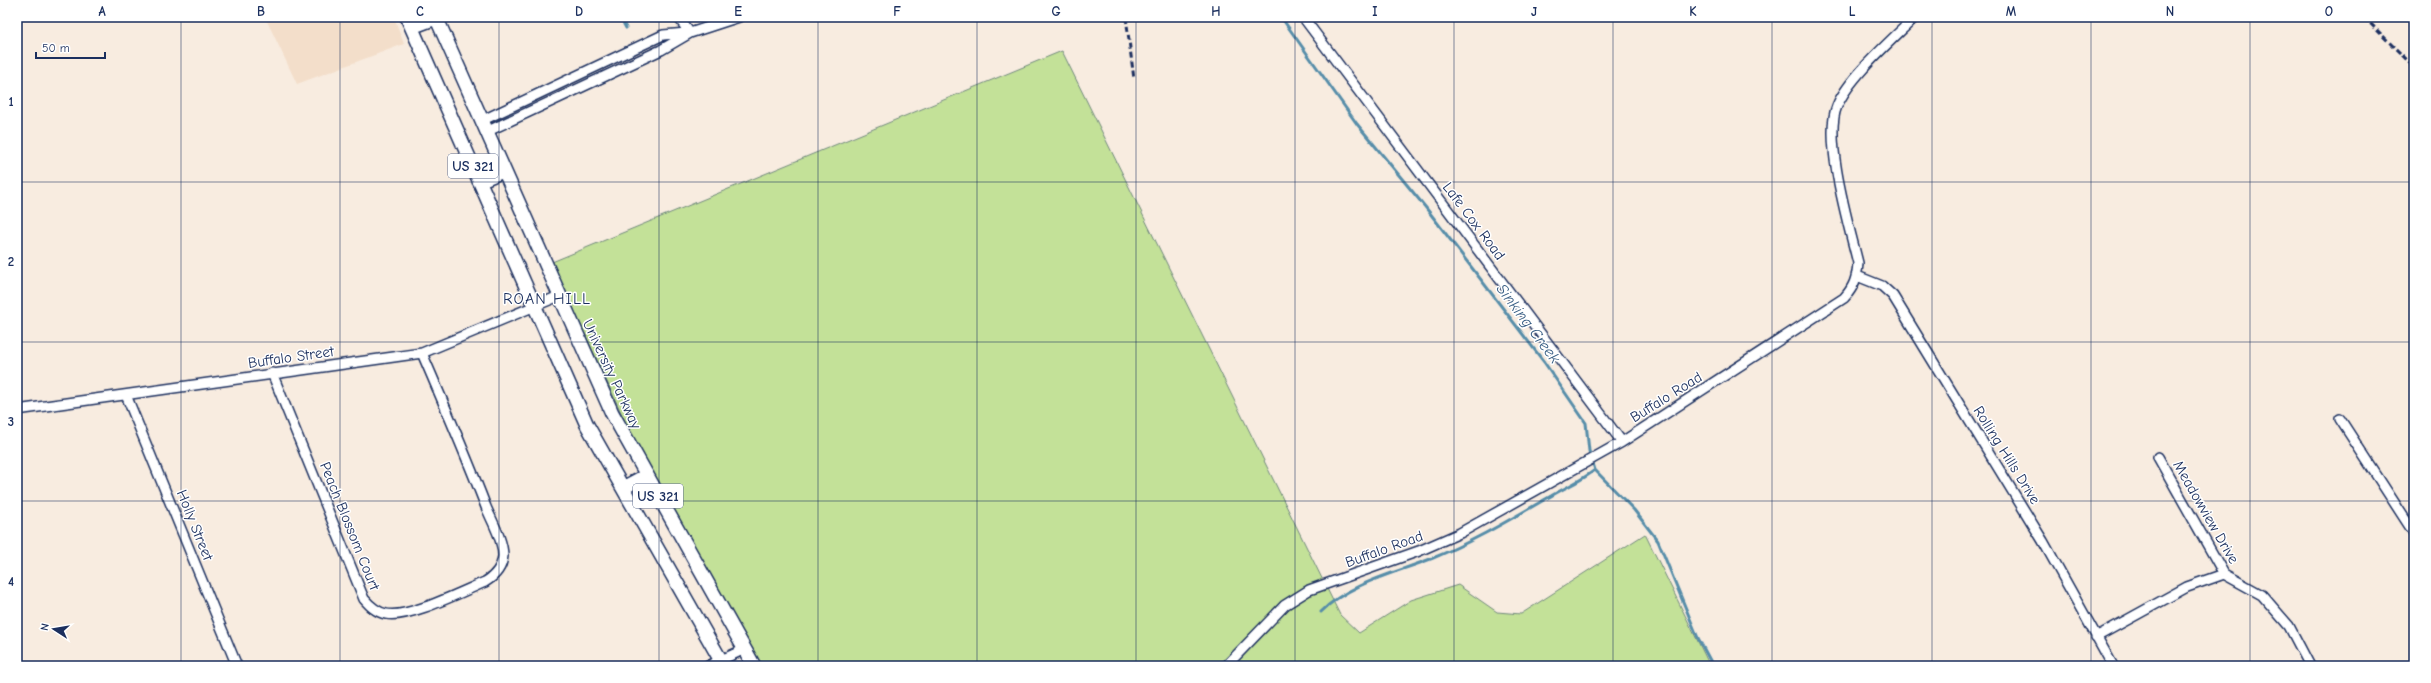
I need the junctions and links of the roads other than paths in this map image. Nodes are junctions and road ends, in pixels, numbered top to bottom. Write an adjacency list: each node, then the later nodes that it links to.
1 (437, 17): 6 (highway); 8 (highway, University Parkway / US 321)
2 (678, 17): 7 (street)
3 (738, 17): 7 (street)
4 (1303, 17): 19 (street, Lafe Cox Road)
5 (1914, 17): 11 (street, Buffalo Road)
6 (409, 22): 10 (highway, US 321)
7 (690, 33): 8 (street); 8 (street)
8 (484, 126): 9 (highway, University Parkway / US 321)
9 (503, 171): 10 (highway); 12 (highway, University Parkway / US 321)
10 (479, 181): 13 (highway, US 321)
11 (1857, 276): 19 (street, Buffalo Road); 25 (street, Rolling Hills Drive)
12 (559, 296): 13 (street, Buffalo Street); 21 (highway, University Parkway / US 321)
13 (533, 305): 14 (street, Buffalo Street); 22 (highway, US 321)
14 (422, 352): 15 (street, Buffalo Street); 15 (street, Peach Blossom Court)
15 (272, 373): 16 (street, Buffalo Street)
16 (126, 395): 17 (street, Buffalo Street); 28 (street, Holly Street)
17 (17, 410)
18 (2340, 419): 23 (street)
19 (1622, 442): 31 (street, Buffalo Road)
20 (2158, 457): 24 (street, Meadowview Drive)
21 (647, 475): 22 (highway); 26 (highway, University Parkway / US 321)
22 (623, 488): 27 (highway, US 321)
23 (2414, 533)
24 (2224, 574): 25 (street); 33 (street, Meadowview Drive)
25 (2096, 638): 32 (street, Rolling Hills Drive)
26 (745, 649): 27 (street); 30 (highway, University Parkway / US 321)
27 (723, 664): 29 (street)
28 (237, 666)
29 (708, 666)
30 (754, 666)
31 (1226, 666)
32 (2113, 666)
33 (2310, 666)

